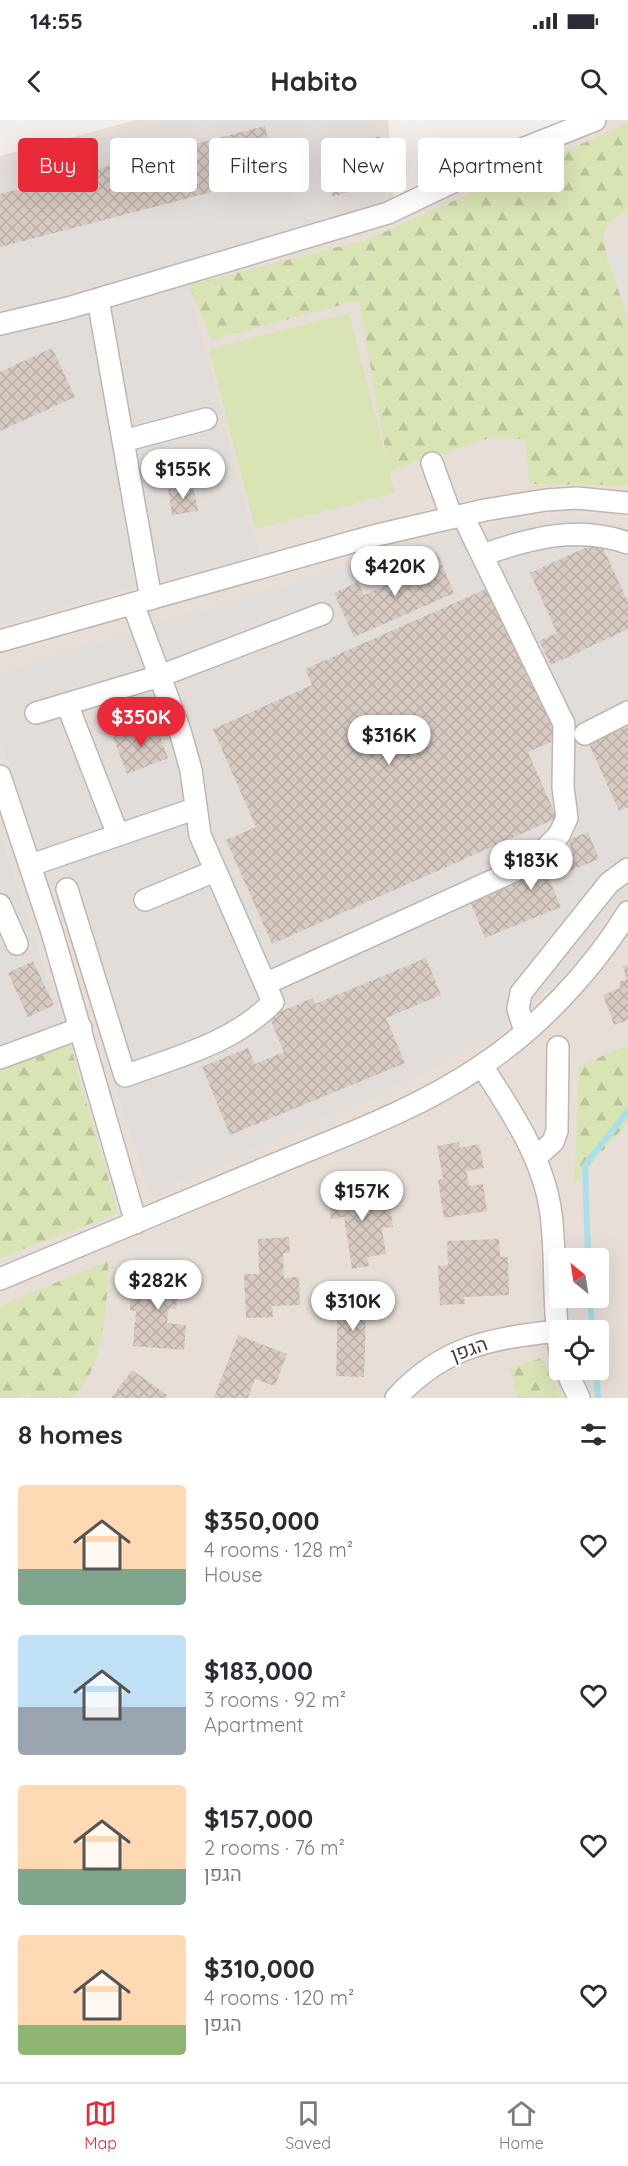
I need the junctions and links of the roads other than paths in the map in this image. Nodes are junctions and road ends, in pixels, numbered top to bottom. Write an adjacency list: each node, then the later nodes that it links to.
1 (595, 120): 2 (street)
2 (98, 299): 3 (street); 5 (street)
3 (0, 324)
4 (206, 419): 5 (street)
5 (123, 441): 11 (street)
6 (432, 463): 8 (street)
7 (628, 503): 8 (street)
8 (458, 517): 10 (street); 11 (street)
9 (628, 543): 10 (street)
10 (482, 555): 30 (street)
11 (142, 601): 13 (street); 14 (street)
12 (322, 614): 14 (street)
13 (0, 641)
14 (160, 676): 15 (street); 20 (street)
15 (67, 704): 17 (street); 21 (street)
16 (628, 712): 18 (street)
17 (36, 714)
18 (585, 734)
19 (0, 776): 22 (street)
20 (194, 809): 21 (street); 24 (street)
21 (118, 835): 22 (street)
22 (32, 865): 31 (street)
23 (628, 869): 32 (street)
24 (215, 871): 26 (street); 30 (street)
25 (67, 889): 30 (street)
26 (145, 900)
27 (0, 905): 29 (street)
28 (628, 912): 32 (street)
29 (17, 944)
30 (265, 984)
31 (81, 1028): 34 (street); 37 (street)
32 (525, 1031): 35 (street)
33 (558, 1047): 36 (street)
34 (0, 1058)
35 (482, 1065): 36 (street); 37 (street)
36 (535, 1158): 39 (street)
37 (136, 1223): 38 (street)
38 (0, 1279)
39 (557, 1320)
40 (549, 1340): 42 (street, הגפן)
41 (571, 1380): 43 (street)
42 (396, 1398)
43 (579, 1398)

